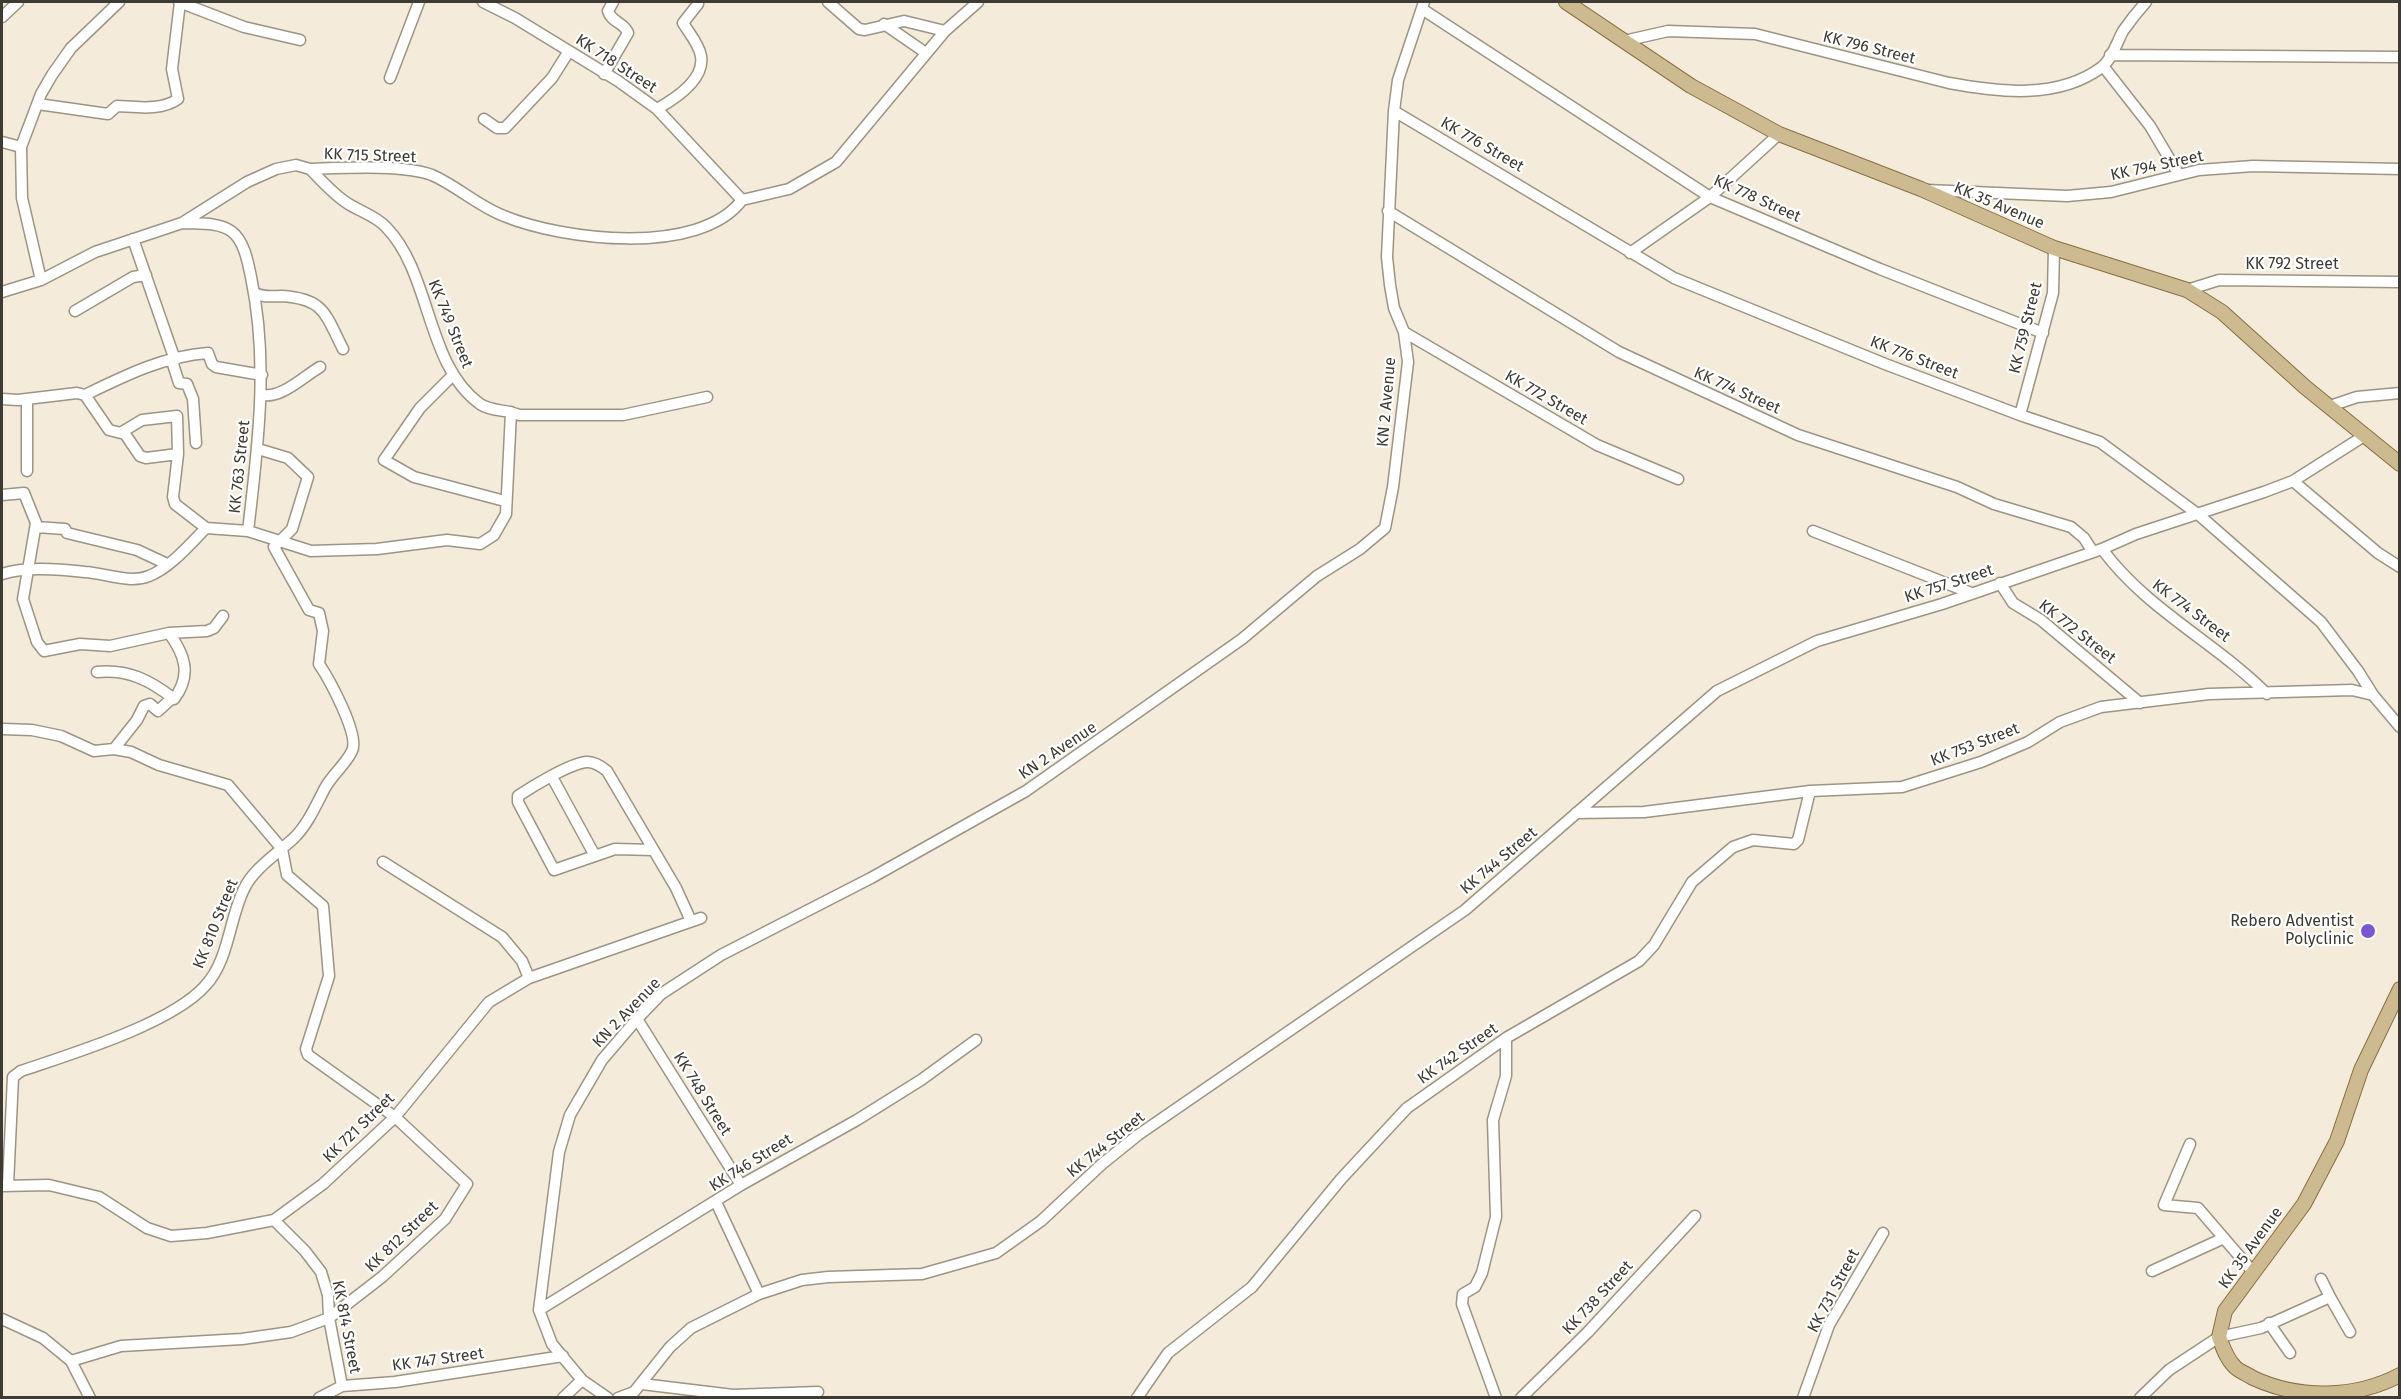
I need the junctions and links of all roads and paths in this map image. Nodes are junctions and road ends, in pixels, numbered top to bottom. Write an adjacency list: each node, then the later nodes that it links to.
1 (18, 2): 13 (street)
2 (119, 2): 25 (street)
3 (179, 2): 16 (street); 25 (street)
4 (419, 2): 24 (street)
5 (483, 2): 18 (street, KK 718 Street)
6 (613, 2): 23 (street)
7 (828, 2): 14 (street)
8 (978, 2): 15 (street)
9 (1566, 2): 17 (main road, KK 35 Avenue)
10 (2146, 2): 20 (street)
11 (698, 4): 26 (street)
12 (1423, 5): 27 (street, KN 2 Avenue); 36 (street, KK 778 Street)
13 (2, 17)
14 (884, 24): 15 (street); 19 (street)
15 (945, 31): 19 (street)
16 (300, 40)
17 (1624, 41): 22 (street, KK 796 Street); 29 (main road, KK 35 Avenue)
18 (569, 51): 23 (street, KK 718 Street); 28 (street)
19 (926, 53): 37 (street)
20 (2110, 55): 21 (street); 22 (street)
21 (2400, 57)
22 (2103, 66): 34 (street)
23 (604, 74): 26 (street, KK 718 Street)
24 (390, 78)
25 (38, 104): 31 (street)
26 (657, 109): 37 (street, KK 718 Street)
27 (1394, 111): 38 (street, KN 2 Avenue); 42 (street, KK 776 Street)
28 (484, 119)
29 (1779, 134): 35 (main road, KK 35 Avenue); 36 (street)
30 (2, 142): 31 (street)
31 (21, 147): 44 (street)
32 (310, 169): 37 (street, KK 715 Street); 39 (street, KK 715 Street); 56 (street, KK 749 Street)
33 (2400, 169): 34 (street, KK 794 Street)
34 (2179, 175): 35 (street, KK 794 Street)
35 (1921, 189): 41 (main road, KK 35 Avenue)
36 (1710, 197): 42 (street); 51 (street, KK 778 Street)
37 (742, 200)
38 (1388, 211): 50 (street, KN 2 Avenue); 83 (street, KK 774 Street)
39 (182, 223): 40 (street, KK 715 Street); 48 (street, KK 763 Street)
40 (133, 239): 43 (street); 44 (street, KK 715 Street)
41 (2054, 248): 46 (main road, KK 35 Avenue); 51 (street, KK 759 Street)
42 (1630, 253): 65 (street, KK 776 Street)
43 (146, 275): 49 (street); 53 (street)
44 (41, 280): 47 (street, KK 715 Street)
45 (2400, 282): 46 (street, KK 792 Street)
46 (2187, 290): 63 (main road, KK 35 Avenue)
47 (2, 292)
48 (255, 293): 52 (street); 55 (street, KK 763 Street)
49 (75, 311)
50 (1404, 332): 73 (street, KK 772 Street); 109 (street, KN 2 Avenue)
51 (2043, 333): 65 (street, KK 759 Street)
52 (343, 349)
53 (174, 361): 55 (street); 59 (street); 68 (street)
54 (320, 367): 58 (street)
55 (262, 375): 58 (street, KK 763 Street)
56 (452, 376): 64 (street, KK 749 Street); 76 (street)
57 (2400, 393): 63 (street)
58 (261, 394): 69 (street, KK 763 Street)
59 (85, 395): 62 (street); 66 (street)
60 (707, 397): 64 (street, KK 749 Street)
61 (2, 399): 62 (street)
62 (27, 399): 72 (street)
63 (2330, 406): 67 (main road, KK 35 Avenue)
64 (511, 411): 82 (street)
65 (2020, 415): 77 (street, KK 776 Street)
66 (122, 432): 70 (street); 70 (street)
67 (2364, 436): 71 (main road, KK 35 Avenue); 74 (street, KK 757 Street)
68 (196, 443)
69 (258, 449): 80 (street, KK 763 Street); 82 (street)
70 (178, 454): 79 (street)
71 (2400, 464)
72 (27, 471)
73 (1678, 479)
74 (2293, 481): 77 (street, KK 757 Street); 85 (street)
75 (2, 495): 78 (street)
76 (501, 500)
77 (2199, 515): 83 (street, KK 757 Street); 94 (street, KK 776 Street)
78 (36, 527): 84 (street); 86 (street)
79 (206, 528): 80 (street, KK 763 Street); 84 (street)
80 (249, 531): 82 (street)
81 (1813, 531): 89 (street)
82 (278, 541): 103 (street, KK 810 Street)
83 (2098, 550): 88 (street, KK 757 Street); 93 (street, KK 774 Street)
84 (167, 564): 86 (street)
85 (2400, 567)
86 (28, 570): 87 (street); 91 (street)
87 (2, 574)
88 (2000, 583): 89 (street, KK 757 Street); 96 (street, KK 772 Street)
89 (1971, 593): 102 (street, KK 757 Street)
90 (224, 616): 91 (street)
91 (169, 633): 95 (street)
92 (97, 672): 95 (street)
93 (2267, 694): 94 (street, KK 753 Street); 96 (street, KK 753 Street)
94 (2373, 696): 97 (street)
95 (174, 699): 99 (street)
96 (2140, 703): 101 (street, KK 753 Street)
97 (2400, 727)
98 (2, 729): 99 (street)
99 (114, 749): 103 (street)
100 (552, 777): 104 (street); 105 (street); 105 (street)
101 (1810, 791): 102 (street, KK 753 Street); 110 (street, KK 742 Street)
102 (1576, 813): 124 (street, KK 744 Street)
103 (282, 849): 112 (street, KK 812 Street); 114 (street, KK 810 Street)
104 (653, 850): 105 (street); 107 (street, KK 721 Street)
105 (594, 854)
106 (383, 862): 107 (street)
107 (529, 978): 112 (street, KK 721 Street)
108 (2400, 989): 122 (main road, KK 35 Avenue)
109 (637, 1019): 115 (street, KK 748 Street); 126 (street, KN 2 Avenue)
110 (1506, 1038): 145 (street, KK 742 Street); 146 (street)
111 (976, 1040): 115 (street, KK 746 Street)
112 (395, 1117): 118 (street, KK 721 Street); 127 (street, KK 812 Street)
113 (2190, 1144): 120 (street)
114 (4, 1185): 118 (street, KK 721 Street)
115 (741, 1185): 116 (street, KK 746 Street)
116 (716, 1202): 124 (street); 126 (street, KK 746 Street)
117 (1695, 1216): 147 (street, KK 738 Street)
118 (274, 1220): 127 (street, KK 814 Street)
119 (1883, 1233): 148 (street, KK 731 Street)
120 (2224, 1238): 121 (street); 122 (street)
121 (2152, 1271)
122 (2253, 1272): 131 (main road, KK 35 Avenue)
123 (2321, 1279): 125 (street)
124 (759, 1294): 137 (street, KK 744 Street)
125 (2330, 1298): 129 (street); 130 (street)
126 (539, 1310): 133 (street)
127 (329, 1318): 134 (street, KK 812 Street); 138 (street, KK 814 Street)
128 (2, 1319): 134 (street)
129 (2269, 1323): 131 (street); 132 (street)
130 (2350, 1332)
131 (2219, 1337): 135 (main road); 149 (street)
132 (2290, 1353)
133 (563, 1356): 136 (street); 138 (street, KK 747 Street)
134 (71, 1361): 140 (street)
135 (2400, 1375)
136 (582, 1380): 142 (street); 143 (street)
137 (642, 1384): 139 (street); 144 (street, KK 744 Street)
138 (342, 1386): 141 (street, KK 747 Street)
139 (818, 1392)
140 (90, 1398)
141 (319, 1398)
142 (563, 1398)
143 (608, 1398)
144 (618, 1398)
145 (1137, 1398)
146 (1496, 1398)
147 (1521, 1398)
148 (1803, 1398)
149 (2140, 1398)

